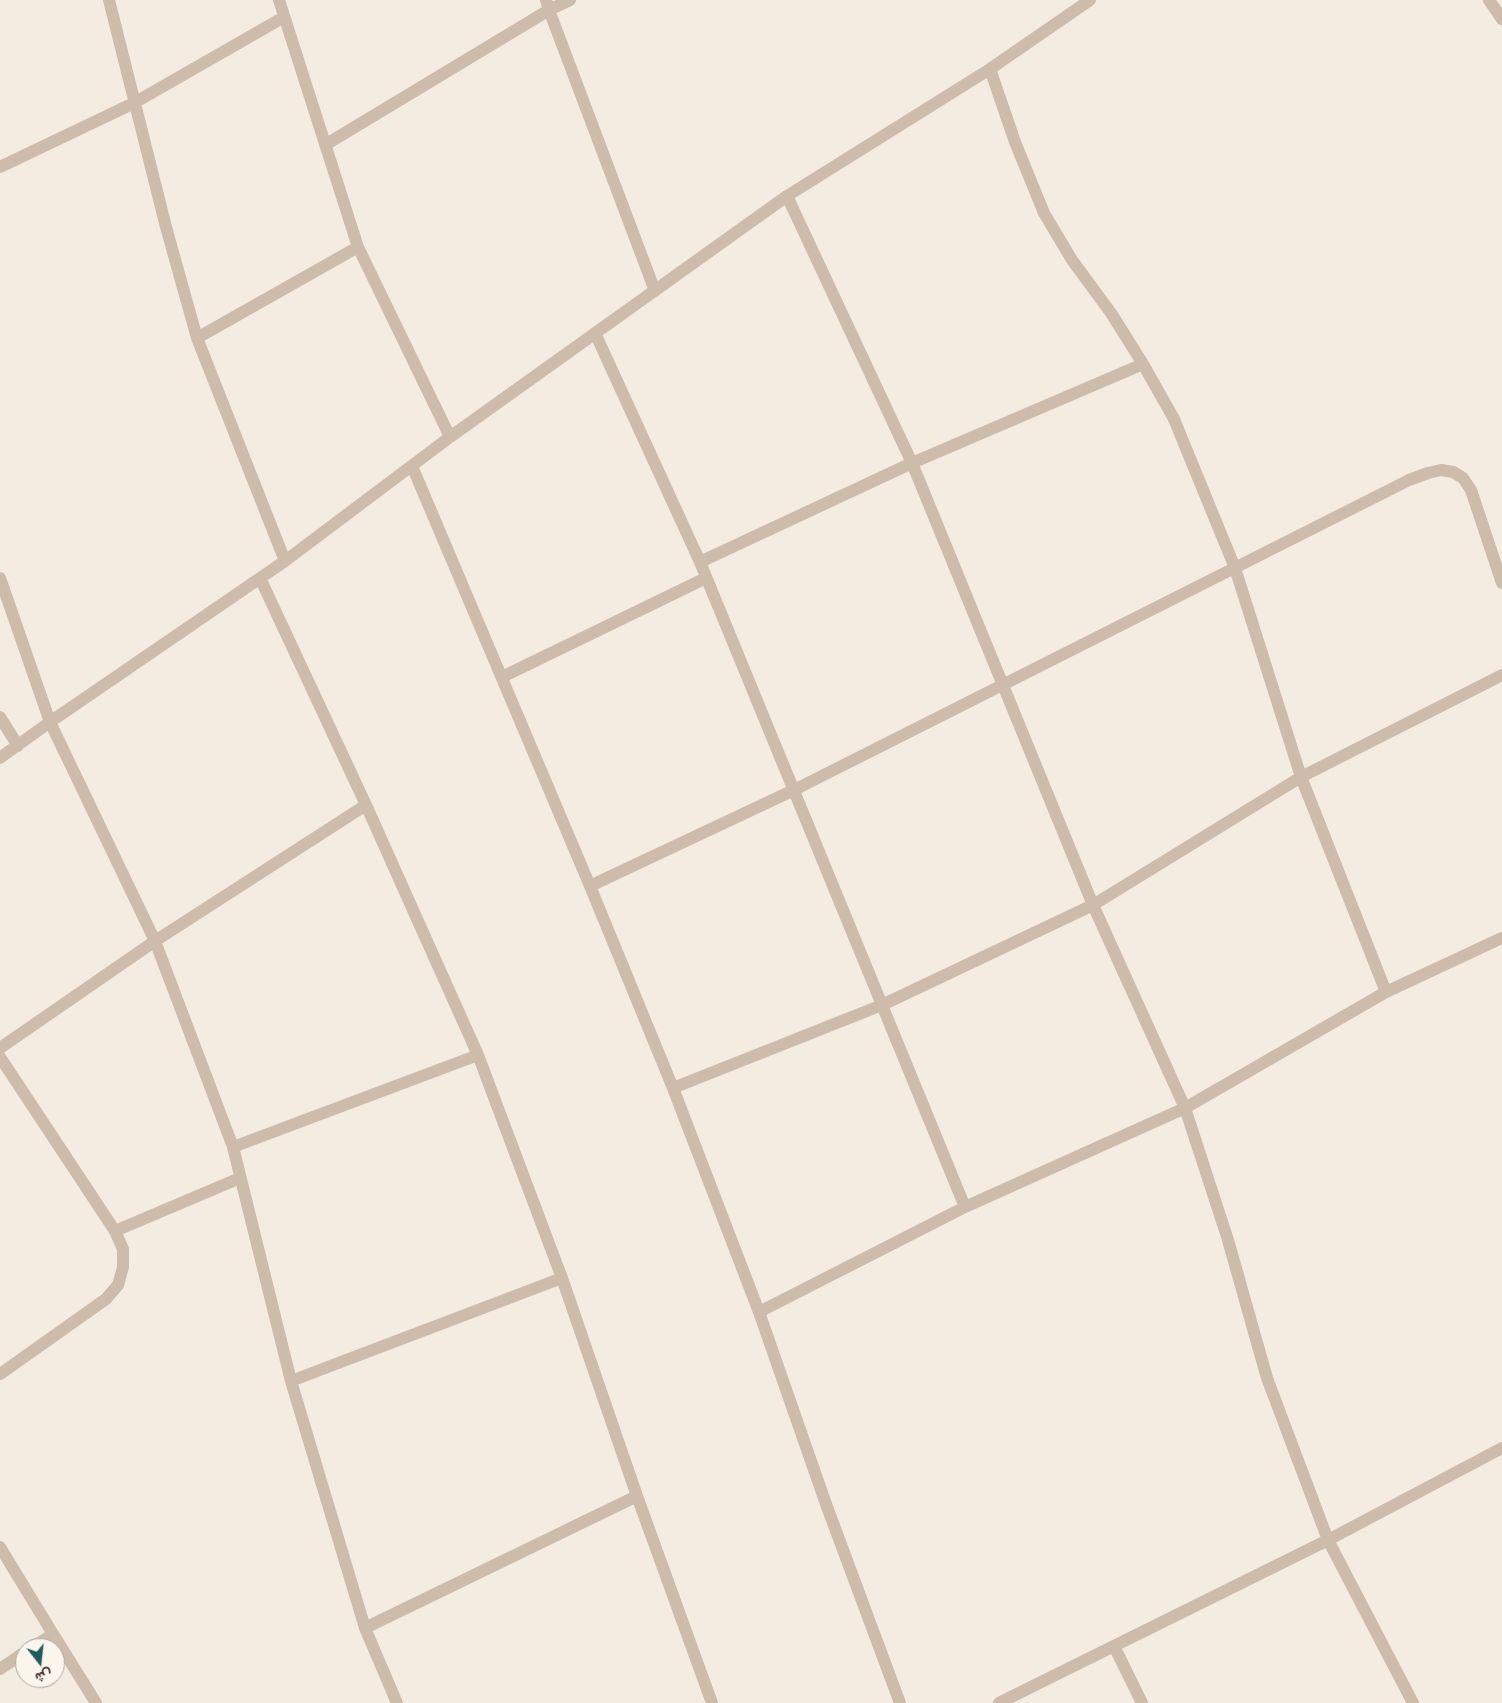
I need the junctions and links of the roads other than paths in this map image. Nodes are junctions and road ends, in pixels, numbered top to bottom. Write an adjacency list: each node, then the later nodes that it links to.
1 (109, 0): 10 (street)
2 (279, 0): 7 (street)
3 (570, 0): 6 (street)
4 (1090, 0): 9 (street)
5 (1489, 0): 8 (street)
6 (548, 5): 11 (street); 15 (street)
7 (284, 17): 10 (street); 11 (street)
8 (1502, 19)
9 (990, 69): 13 (street); 18 (street)
10 (134, 103): 12 (street); 17 (street)
11 (324, 145): 14 (street)
12 (0, 167)
13 (787, 196): 15 (street); 20 (street)
14 (358, 247): 17 (street); 19 (street)
15 (655, 291): 16 (street)
16 (595, 334): 19 (street); 23 (street)
17 (197, 338): 22 (street)
18 (1143, 364): 20 (street); 24 (street)
19 (450, 437): 21 (street)
20 (912, 464): 23 (street); 31 (street)
21 (412, 466): 22 (street); 30 (street)
22 (285, 561): 26 (street)
23 (700, 562): 27 (street)
24 (1235, 568): 28 (street); 31 (street); 36 (street)
25 (0, 578): 33 (street)
26 (260, 578): 33 (street); 38 (street)
27 (706, 578): 30 (street); 37 (street)
28 (1502, 583)
29 (1502, 675): 36 (street)
30 (502, 677): 39 (street)
31 (1003, 686): 37 (street); 40 (street)
32 (0, 717): 34 (street)
33 (50, 722): 34 (street); 42 (street)
34 (18, 746): 35 (street)
35 (0, 758)
36 (1301, 777): 40 (street); 43 (street)
37 (794, 790): 39 (street); 44 (street)
38 (366, 805): 42 (street); 46 (street)
39 (590, 886): 48 (street)
40 (1093, 905): 44 (street); 49 (street)
41 (1502, 938): 43 (street)
42 (155, 941): 45 (street); 50 (street)
43 (1386, 992): 49 (street)
44 (882, 1005): 48 (street); 52 (street)
45 (0, 1048)
46 (478, 1055): 50 (street); 54 (street)
47 (0, 1057): 53 (street)
48 (673, 1088): 55 (street)
49 (1185, 1108): 52 (street); 60 (street)
50 (233, 1148): 51 (street)
51 (240, 1178): 53 (street); 57 (street)
52 (964, 1207): 55 (street)
53 (115, 1231): 56 (street)
54 (562, 1278): 57 (street); 59 (street)
55 (759, 1312): 71 (street)
56 (0, 1374)
57 (291, 1381): 62 (street)
58 (1502, 1448): 60 (street)
59 (637, 1496): 62 (street); 70 (street)
60 (1328, 1540): 65 (street); 74 (street)
61 (0, 1547): 63 (street)
62 (365, 1628): 69 (street)
63 (53, 1634): 64 (street); 68 (street)
64 (47, 1638)
65 (1114, 1646): 72 (street); 73 (street)
66 (15, 1659): 67 (street)
67 (0, 1669)
68 (96, 1703)
69 (397, 1703)
70 (712, 1703)
71 (900, 1703)
72 (999, 1703)
73 (1142, 1703)
74 (1414, 1703)

